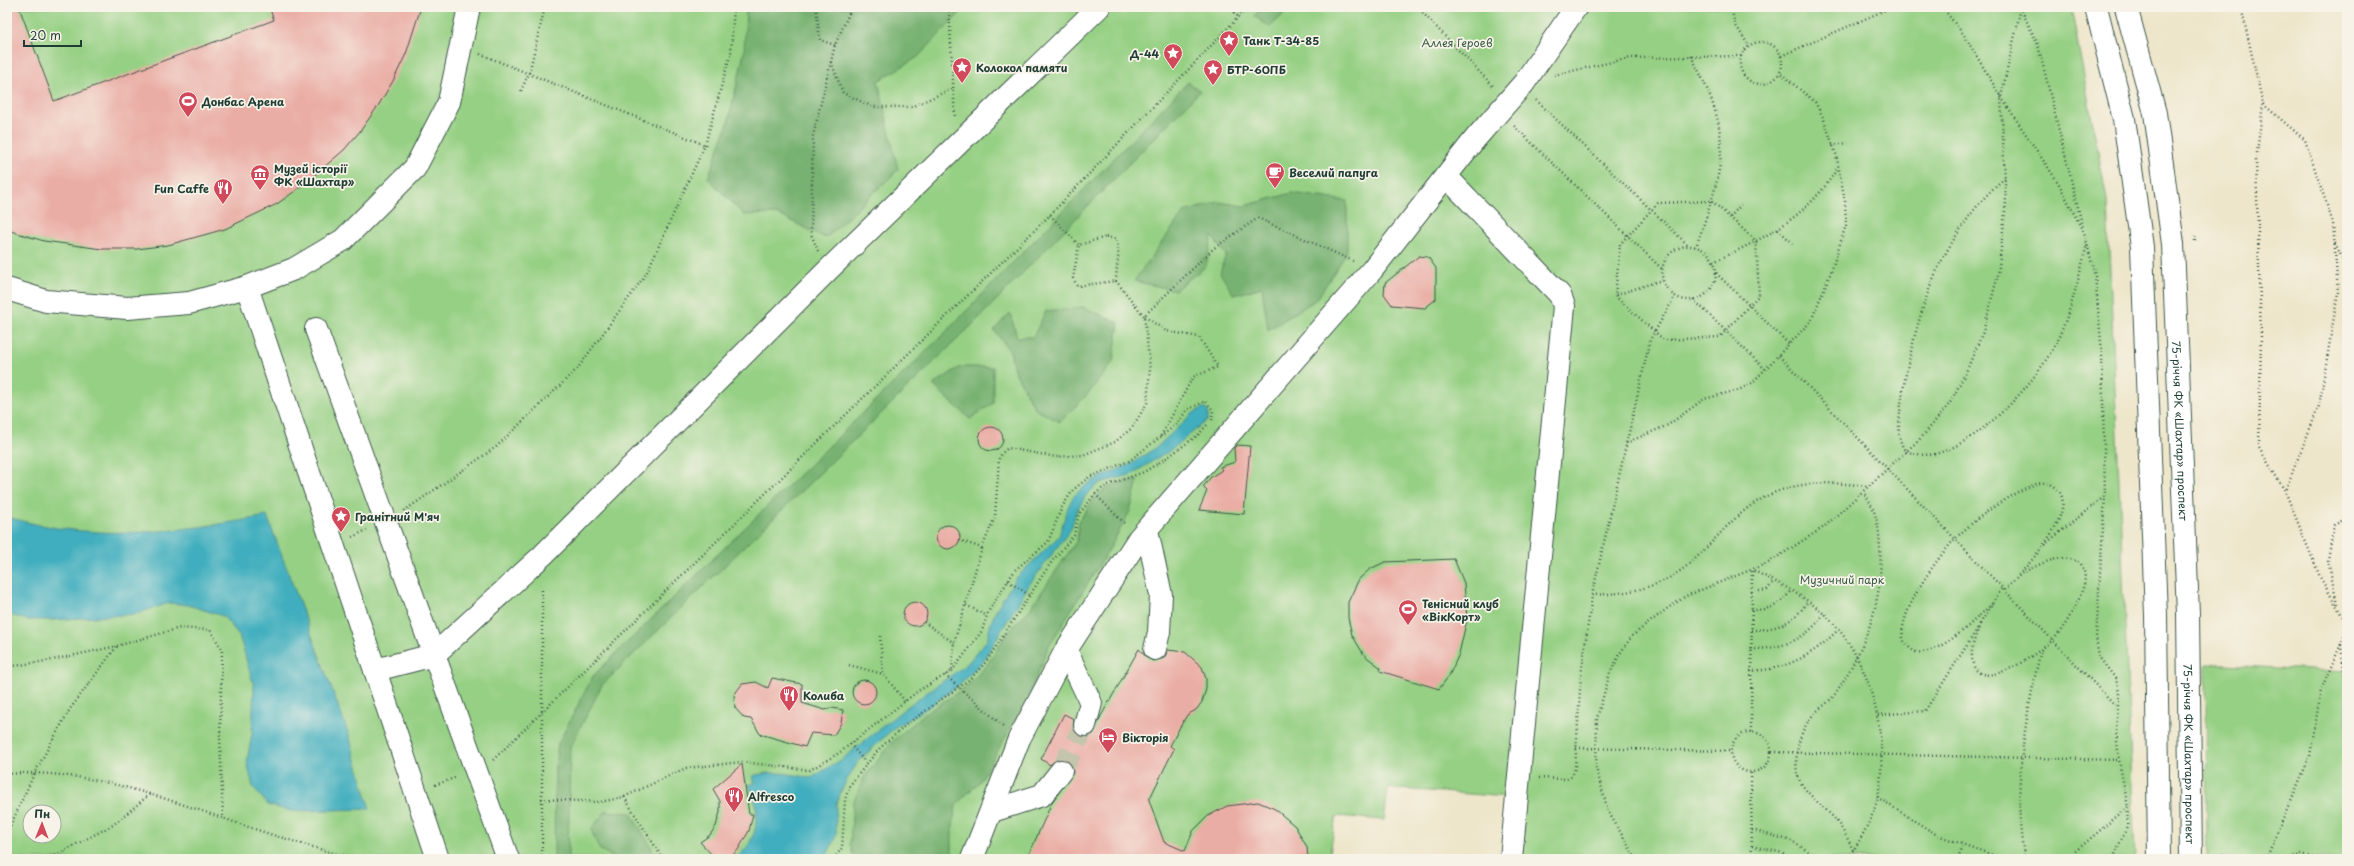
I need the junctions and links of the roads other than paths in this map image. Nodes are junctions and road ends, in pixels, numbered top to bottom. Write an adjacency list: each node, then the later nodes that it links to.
1 (469, 7): 7 (street)
2 (1099, 7): 13 (street)
3 (1576, 7): 6 (street)
4 (2096, 7): 22 (street, bridge)
5 (2126, 7): 23 (street, 75-річчя ФК «Шахтар» проспект, bridge)
6 (1446, 176): 10 (street); 21 (street)
7 (247, 287): 8 (street); 14 (street)
8 (7, 289)
9 (316, 329): 13 (street)
10 (1143, 534): 11 (street); 12 (street)
11 (1155, 649)
12 (1066, 650): 15 (street); 17 (street)
13 (434, 655): 14 (street); 19 (street)
14 (375, 670): 18 (street)
15 (1086, 725)
16 (1061, 771): 17 (street)
17 (992, 811): 20 (street)
18 (438, 856)
19 (508, 859)
20 (972, 859)
21 (1511, 859)
22 (2159, 859)
23 (2191, 859)

